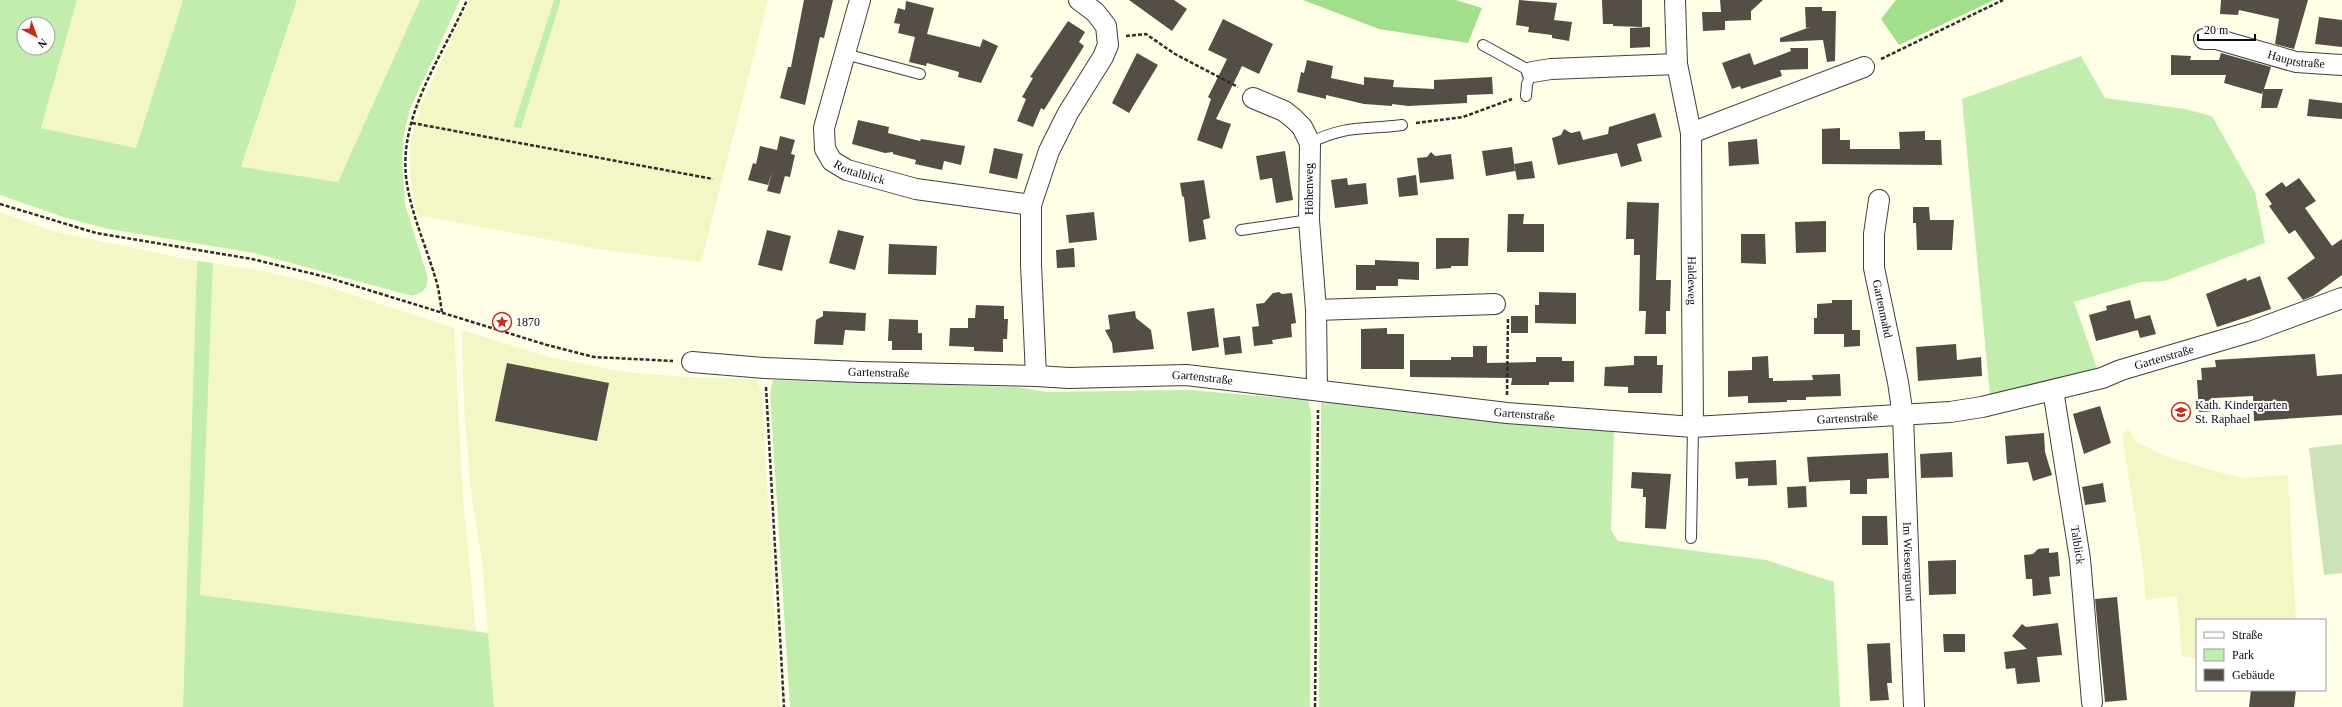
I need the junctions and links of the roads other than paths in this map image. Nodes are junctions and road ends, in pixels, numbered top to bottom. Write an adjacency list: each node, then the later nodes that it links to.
1 (860, 0): 6 (street, Rottalblick)
2 (1080, 0): 18 (street)
3 (1675, 0): 7 (street, Haldeweg)
4 (2204, 39): 8 (street, Hauptstraße)
5 (1483, 45): 10 (lane)
6 (845, 54): 11 (lane); 18 (street, Rottalblick)
7 (1677, 64): 10 (street); 15 (street, Haldeweg)
8 (2342, 65)
9 (1864, 67): 15 (street)
10 (1532, 72): 12 (lane)
11 (920, 74)
12 (1526, 96)
13 (1253, 98): 16 (street, Höhenweg)
14 (1402, 125): 16 (lane)
15 (1691, 133): 29 (street, Haldeweg)
16 (1310, 143): 19 (street, Höhenweg)
17 (1879, 200): 28 (street, Gartenmahd)
18 (1031, 205): 25 (street)
19 (1309, 220): 20 (lane); 23 (street, Höhenweg)
20 (1241, 230)
21 (2342, 298): 27 (street, Gartenstraße)
22 (1495, 304): 23 (street)
23 (1316, 310): 26 (street, Höhenweg)
24 (692, 362): 25 (street, Gartenstraße)
25 (1036, 376): 26 (street, Gartenstraße)
26 (1317, 390): 29 (street, Gartenstraße)
27 (2053, 390): 28 (street, Gartenstraße); 31 (street, Talblick)
28 (1904, 416): 29 (street, Gartenstraße); 32 (street, Im Wiesengrund)
29 (1693, 427): 30 (lane)
30 (1692, 538)
31 (2092, 702)
32 (1914, 707)

